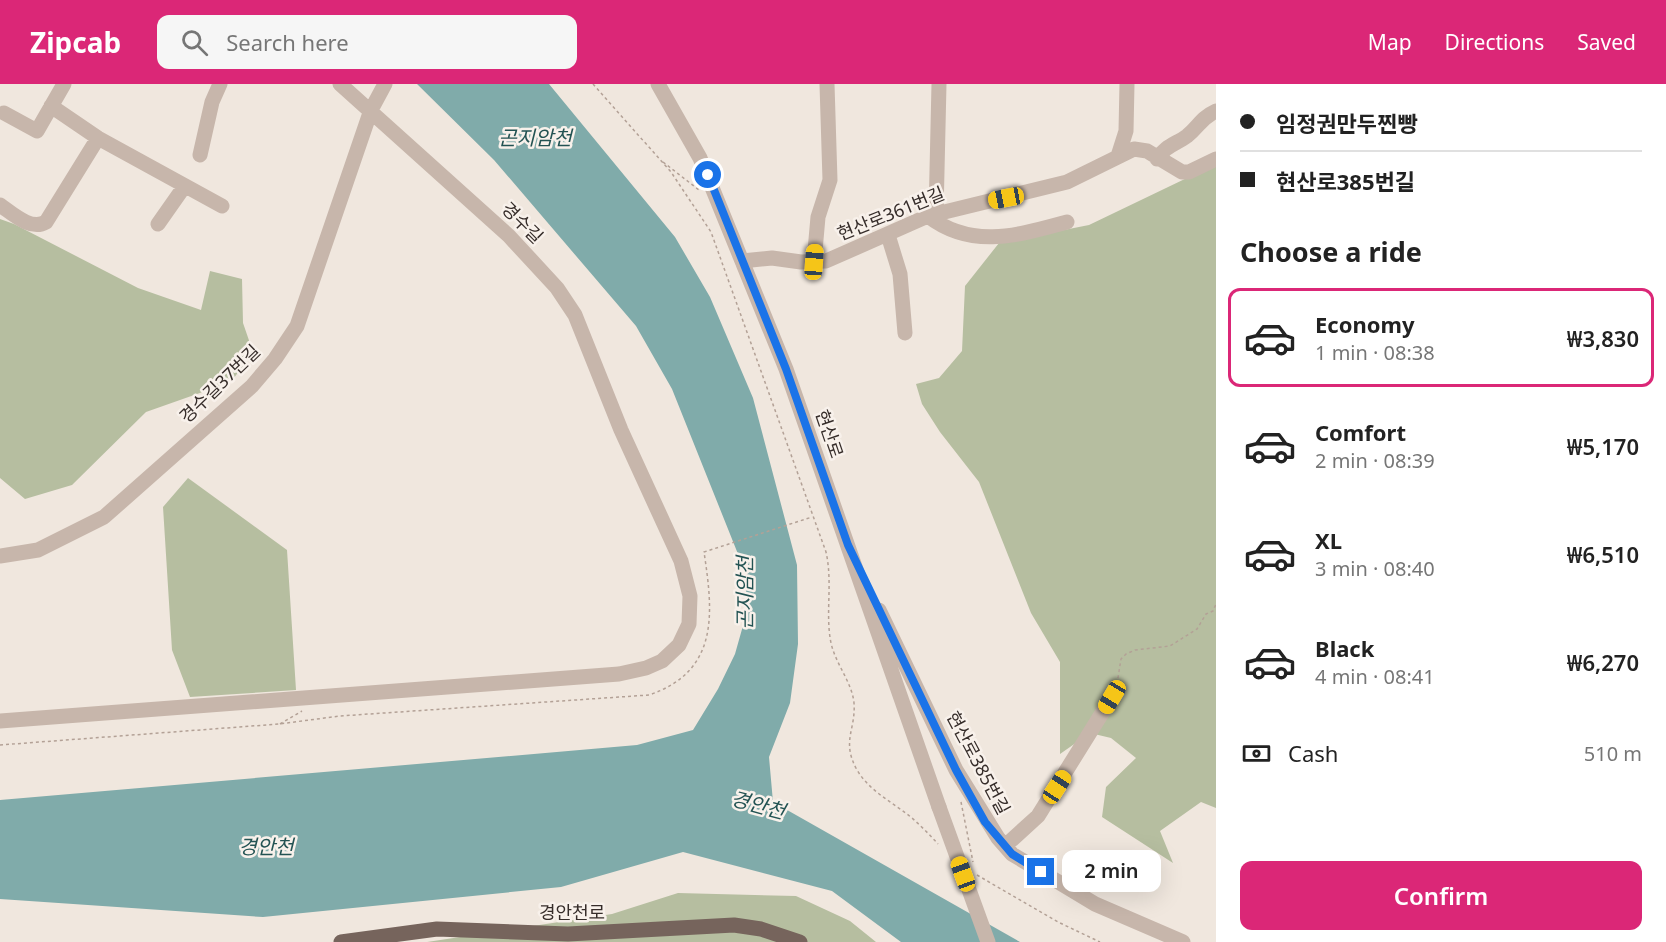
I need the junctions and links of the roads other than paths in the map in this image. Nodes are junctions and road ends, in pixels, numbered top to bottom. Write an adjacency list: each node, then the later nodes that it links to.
1 (64, 84): 9 (street)
2 (220, 84): 14 (street)
3 (340, 84): 10 (street, 경수길)
4 (658, 84): 25 (street, 현산로)
5 (827, 84): 26 (street)
6 (939, 84): 21 (street)
7 (1127, 84): 15 (street)
8 (383, 89): 10 (street, 경수길37번길)
9 (51, 106): 12 (street); 13 (street)
10 (371, 110): 29 (street, 경수길37번길); 31 (street, 경수길)
11 (1216, 111): 16 (street)
12 (4, 113)
13 (98, 138): 18 (street); 19 (street)
14 (200, 155)
15 (1118, 156): 16 (street, 현산로361번길); 21 (street, 현산로361번길)
16 (1156, 159): 17 (street, 현산로361번길)
17 (1216, 159)
18 (184, 187): 20 (street); 23 (street)
19 (0, 206)
20 (222, 206)
21 (932, 215): 22 (street); 24 (street, 현산로361번길)
22 (1067, 222)
23 (158, 224)
24 (888, 235): 26 (street, 현산로361번길); 27 (street)
25 (742, 261): 26 (street, 현산로361번길); 28 (street, 현산로)
26 (814, 262)
27 (906, 333)
28 (848, 545): 32 (street, 현산로385번길); 35 (street, 현산로, bridge)
29 (0, 556)
30 (1112, 697): 32 (street)
31 (0, 721)
32 (1005, 846): 36 (street, 현산로385번길)
33 (341, 942): 34 (main road, 경안천로)
34 (800, 942)
35 (988, 942)
36 (1183, 942)

